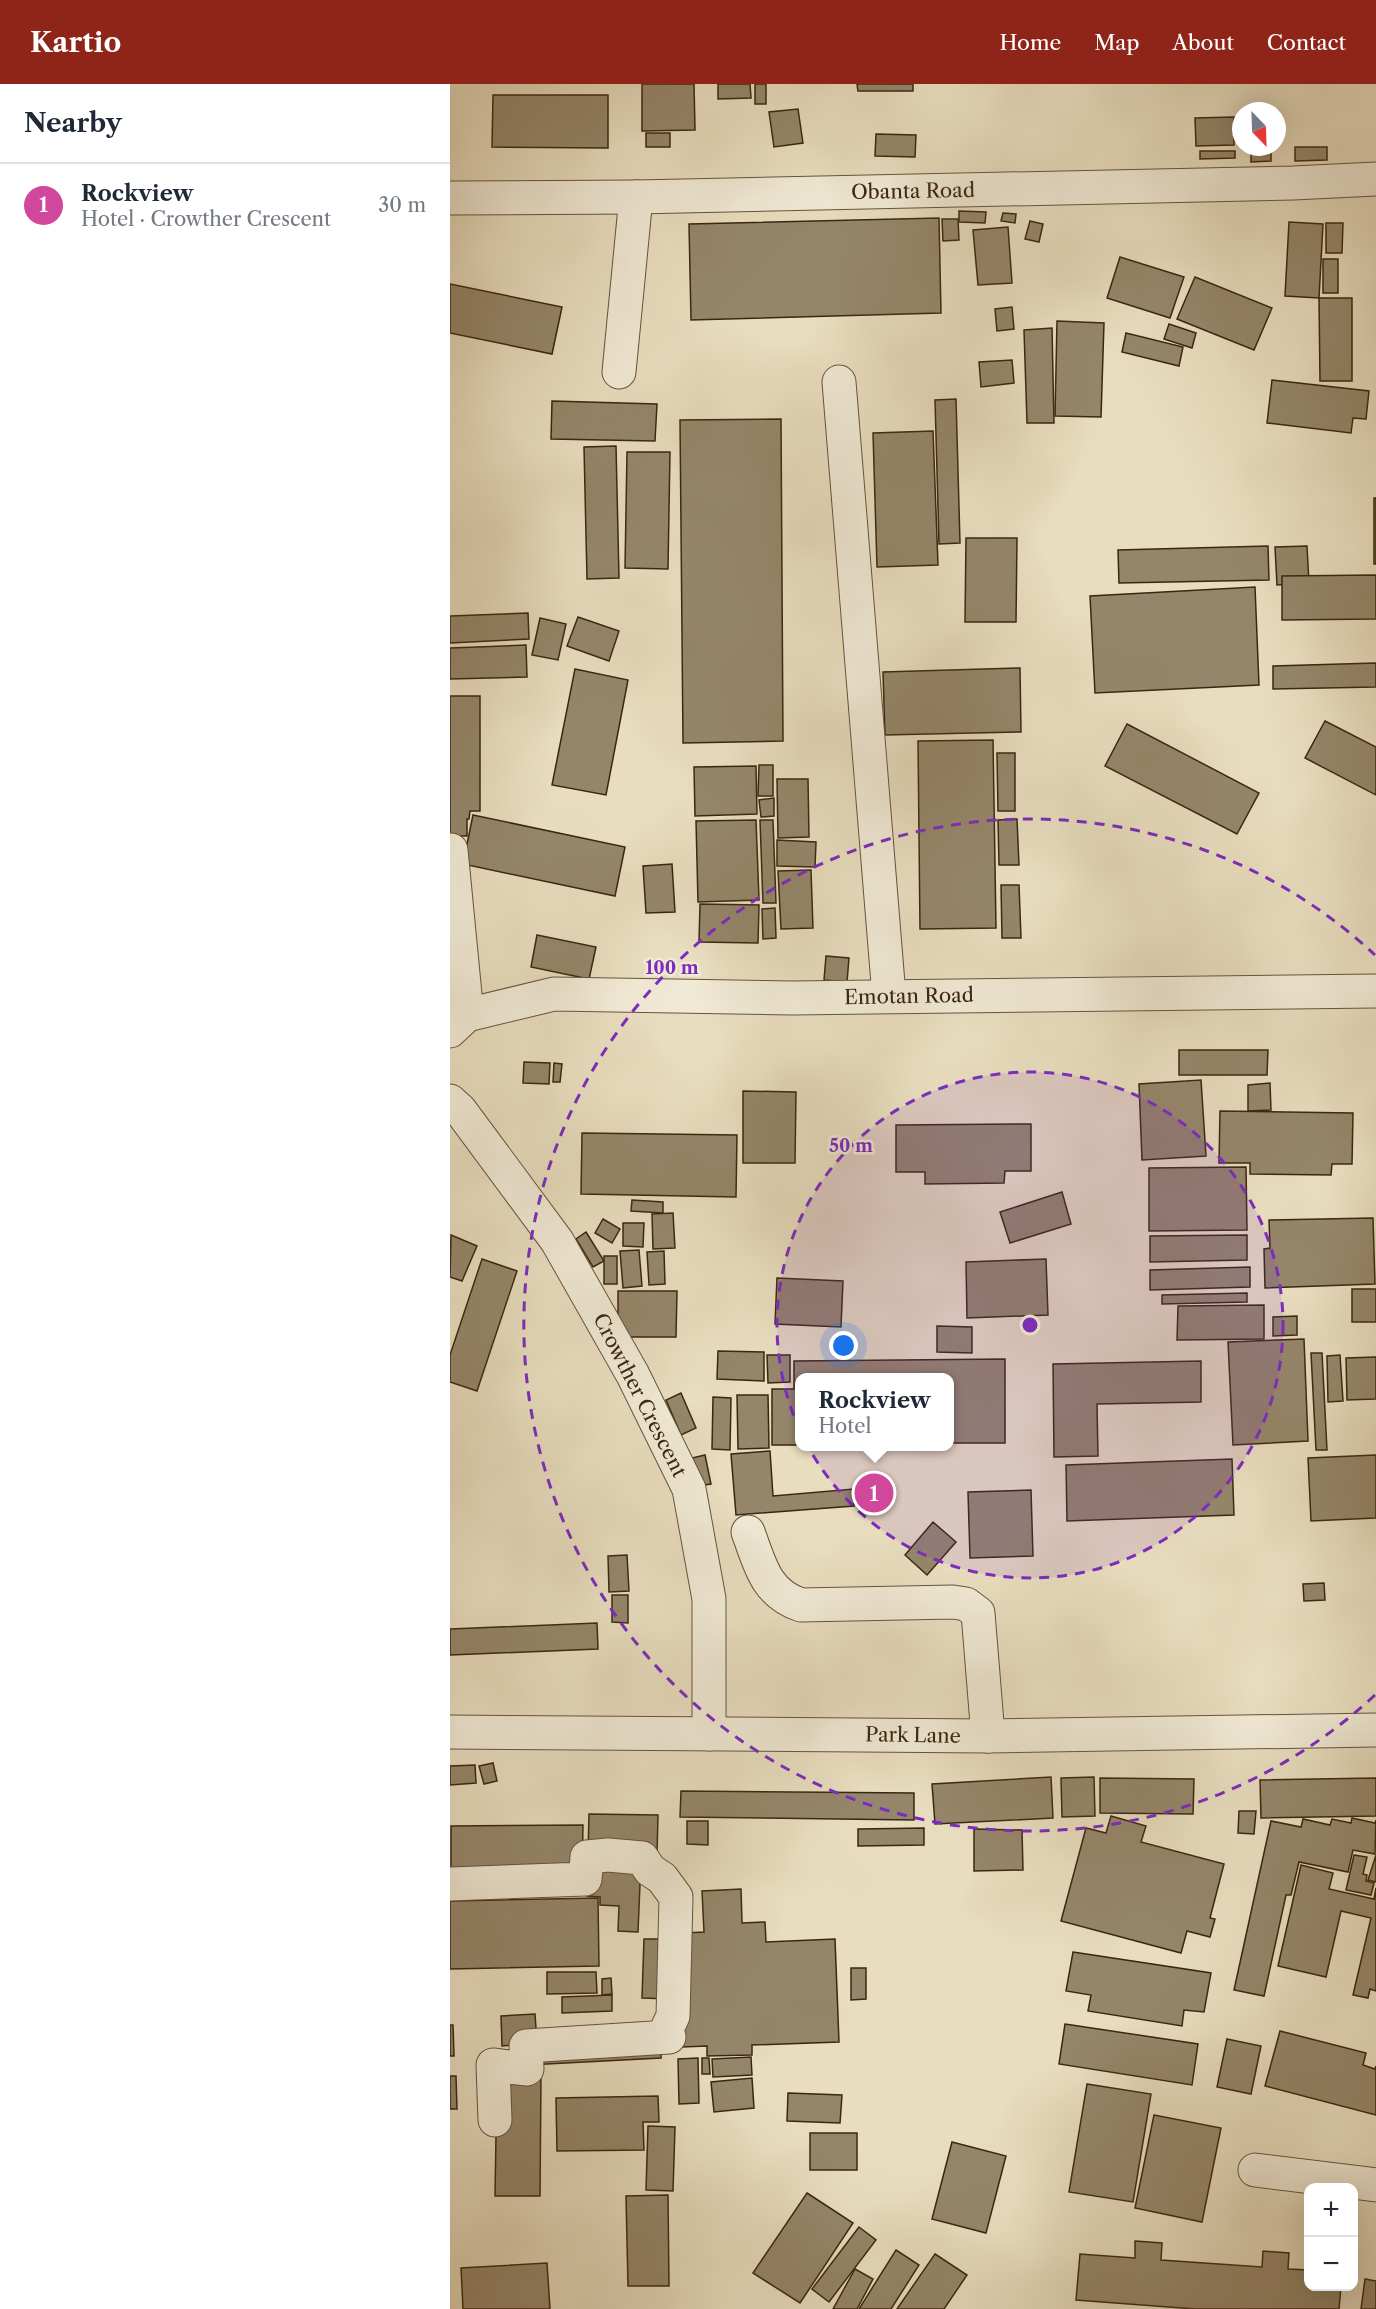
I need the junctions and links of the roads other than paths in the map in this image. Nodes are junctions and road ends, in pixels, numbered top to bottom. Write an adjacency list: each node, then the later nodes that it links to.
1 (1376, 179): 2 (street, Obanta Road)
2 (636, 197): 3 (street, Obanta Road); 4 (street)
3 (450, 198)
4 (619, 372)
5 (839, 382): 8 (street)
6 (451, 850): 9 (street)
7 (1376, 991): 8 (street, Emotan Road)
8 (889, 996): 9 (street, Emotan Road)
9 (459, 1023)
10 (450, 1101): 14 (street, Crowther Crescent)
11 (748, 1532): 15 (street)
12 (1376, 1730): 15 (street, Park Lane)
13 (450, 1732): 14 (street, Park Lane)
14 (709, 1734): 15 (street, Park Lane)
15 (988, 1736)
16 (450, 1884): 17 (street)
17 (495, 2120)
18 (1255, 2170): 19 (street)
19 (1376, 2185)

